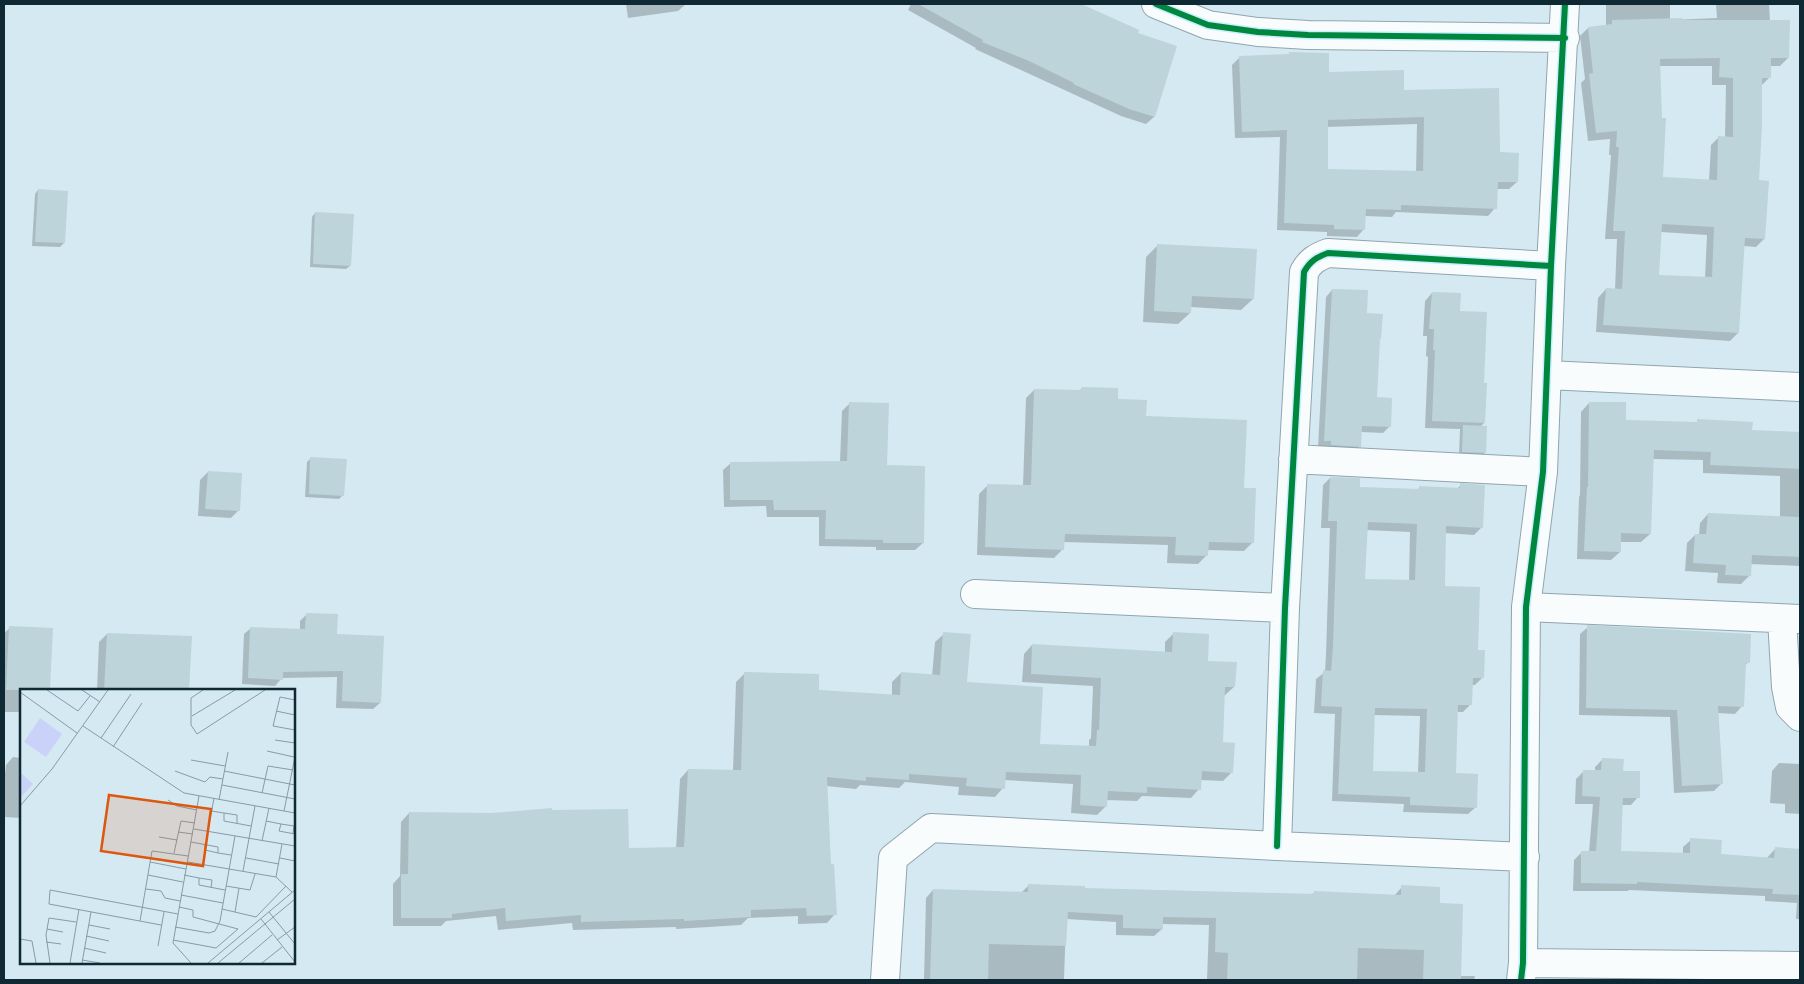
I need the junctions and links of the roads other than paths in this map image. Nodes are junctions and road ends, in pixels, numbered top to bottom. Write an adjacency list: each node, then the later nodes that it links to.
1 (1156, 4): 3 (street)
2 (1565, 4): 3 (street)
3 (1564, 38): 4 (street)
4 (1551, 266): 5 (street); 7 (street)
5 (1547, 375): 6 (street); 8 (street)
6 (1800, 387)
7 (1293, 459): 8 (street); 11 (street)
8 (1543, 472): 10 (street)
9 (975, 594): 11 (street)
10 (1526, 606): 12 (street); 15 (street)
11 (1285, 608): 14 (street)
12 (1791, 619): 13 (street)
13 (1800, 717)
14 (1277, 846): 15 (street); 18 (street)
15 (1525, 858): 17 (street)
16 (1800, 966): 17 (street)
17 (1522, 972)
18 (885, 980)

